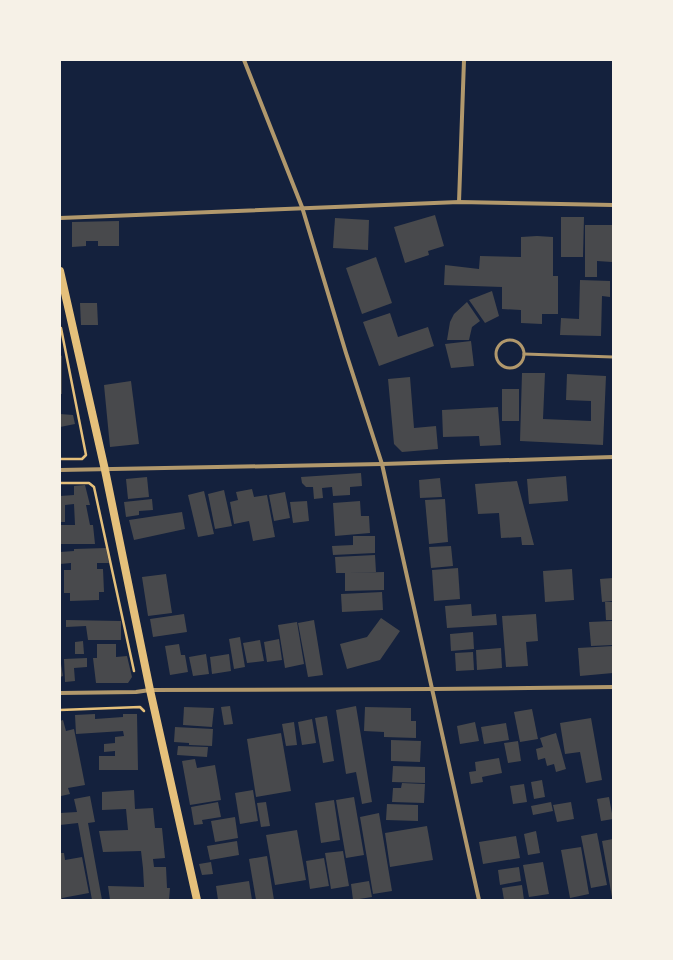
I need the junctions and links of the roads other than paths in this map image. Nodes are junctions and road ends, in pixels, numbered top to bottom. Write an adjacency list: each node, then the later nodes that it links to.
1 (244, 60): 5 (street)
2 (464, 60): 3 (street)
3 (459, 202): 4 (street); 5 (street)
4 (613, 205)
5 (302, 208): 6 (street); 11 (street)
6 (60, 218)
7 (60, 271): 13 (main road)
8 (524, 354): 8 (lane); 9 (lane)
9 (613, 356)
10 (613, 457): 11 (street)
11 (382, 464): 13 (street); 15 (street)
12 (60, 470): 13 (street)
13 (105, 470): 16 (main road)
14 (613, 687): 15 (street)
15 (433, 689): 16 (street); 19 (street)
16 (150, 690): 17 (street); 18 (main road)
17 (60, 694)
18 (197, 900)
19 (478, 900)

